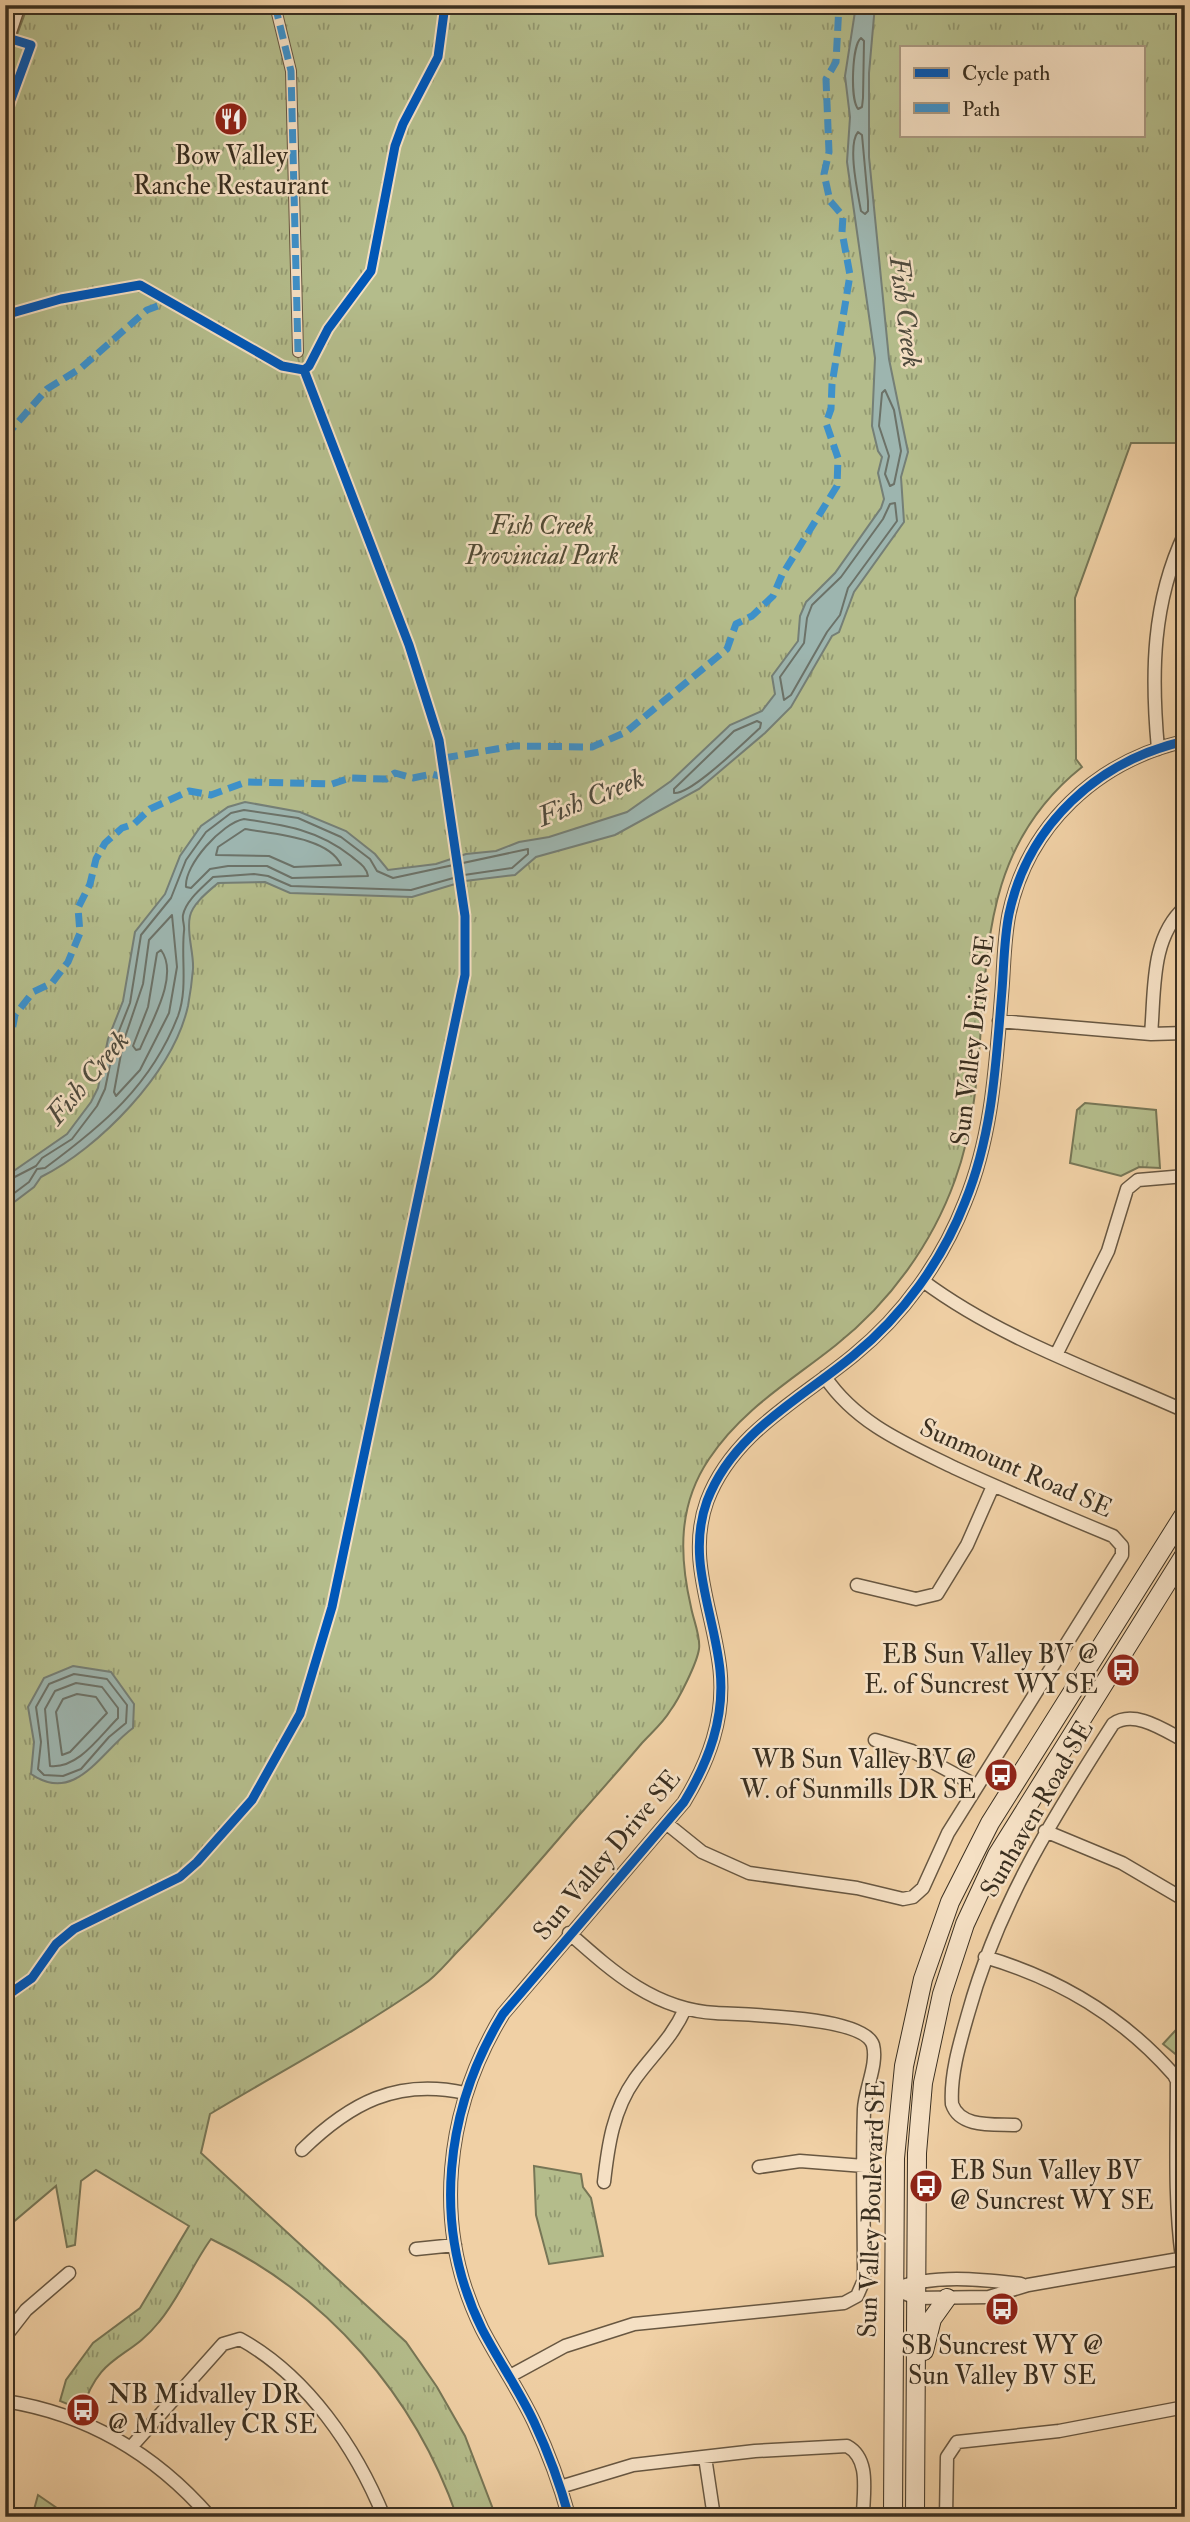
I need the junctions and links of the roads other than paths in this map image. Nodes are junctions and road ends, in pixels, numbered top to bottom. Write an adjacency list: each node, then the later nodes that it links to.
1 (275, 5): 4 (street)
2 (13, 12): 3 (street)
3 (5, 47)
4 (298, 352)
5 (1185, 533): 7 (street)
6 (1185, 741): 7 (street, Sun Valley Drive SE)
7 (1158, 749): 9 (street, Sun Valley Drive SE)
8 (1185, 907): 11 (street)
9 (999, 1021): 11 (street); 13 (street, Sun Valley Drive SE)
10 (1185, 1033): 11 (street)
11 (1151, 1034)
12 (1185, 1176): 14 (street)
13 (923, 1281): 14 (street); 15 (street, Sun Valley Drive SE)
14 (1057, 1353): 16 (street)
15 (825, 1377): 17 (street, Sunmount Road SE); 24 (street, Sun Valley Drive SE)
16 (1185, 1410)
17 (993, 1486): 20 (street); 23 (street, Sunmount Road SE)
18 (1185, 1513): 41 (main road, Sun Valley Boulevard SE)
19 (1185, 1554): 42 (main road, Sun Valley Boulevard SE)
20 (857, 1585)
21 (875, 1740): 23 (street)
22 (1185, 1741): 25 (street, Sunhaven Road SE)
23 (977, 1786): 24 (street, Sunmount Road SE)
24 (666, 1822): 27 (street, Sun Valley Drive SE)
25 (1045, 1831): 26 (street); 28 (street, Sunhaven Road SE)
26 (1185, 1900)
27 (569, 1933): 29 (street); 30 (street, Sun Valley Drive SE)
28 (985, 1957): 31 (street, Sunhaven Road SE); 38 (street)
29 (685, 2009): 33 (street); 35 (street)
30 (465, 2093): 32 (street); 36 (street, Sun Valley Drive SE)
31 (1015, 2125)
32 (302, 2150)
33 (864, 2166): 34 (street); 45 (street)
34 (759, 2167)
35 (604, 2182)
36 (455, 2245): 37 (street); 45 (street, Sun Valley Drive SE)
37 (415, 2249)
38 (1183, 2258): 40 (street)
39 (69, 2273): 44 (street)
40 (1028, 2285): 42 (street); 43 (street)
41 (894, 2289): 42 (street); 57 (main road, Sun Valley Boulevard SE)
42 (916, 2289): 43 (street); 46 (main road, Sun Valley Boulevard SE)
43 (947, 2298): 46 (main road)
44 (5, 2336)
45 (510, 2376): 51 (street, Sun Valley Drive SE)
46 (915, 2396): 58 (main road, Sun Valley Boulevard SE)
47 (5, 2402): 49 (street)
48 (1185, 2407): 59 (street)
49 (132, 2446): 52 (street); 53 (street)
50 (705, 2457): 51 (street); 55 (street); 56 (street)
51 (560, 2487): 54 (street, Sun Valley Drive SE)
52 (210, 2517)
53 (384, 2517)
54 (569, 2517)
55 (714, 2517)
56 (863, 2517)
57 (893, 2517)
58 (915, 2517)
59 (946, 2517)

